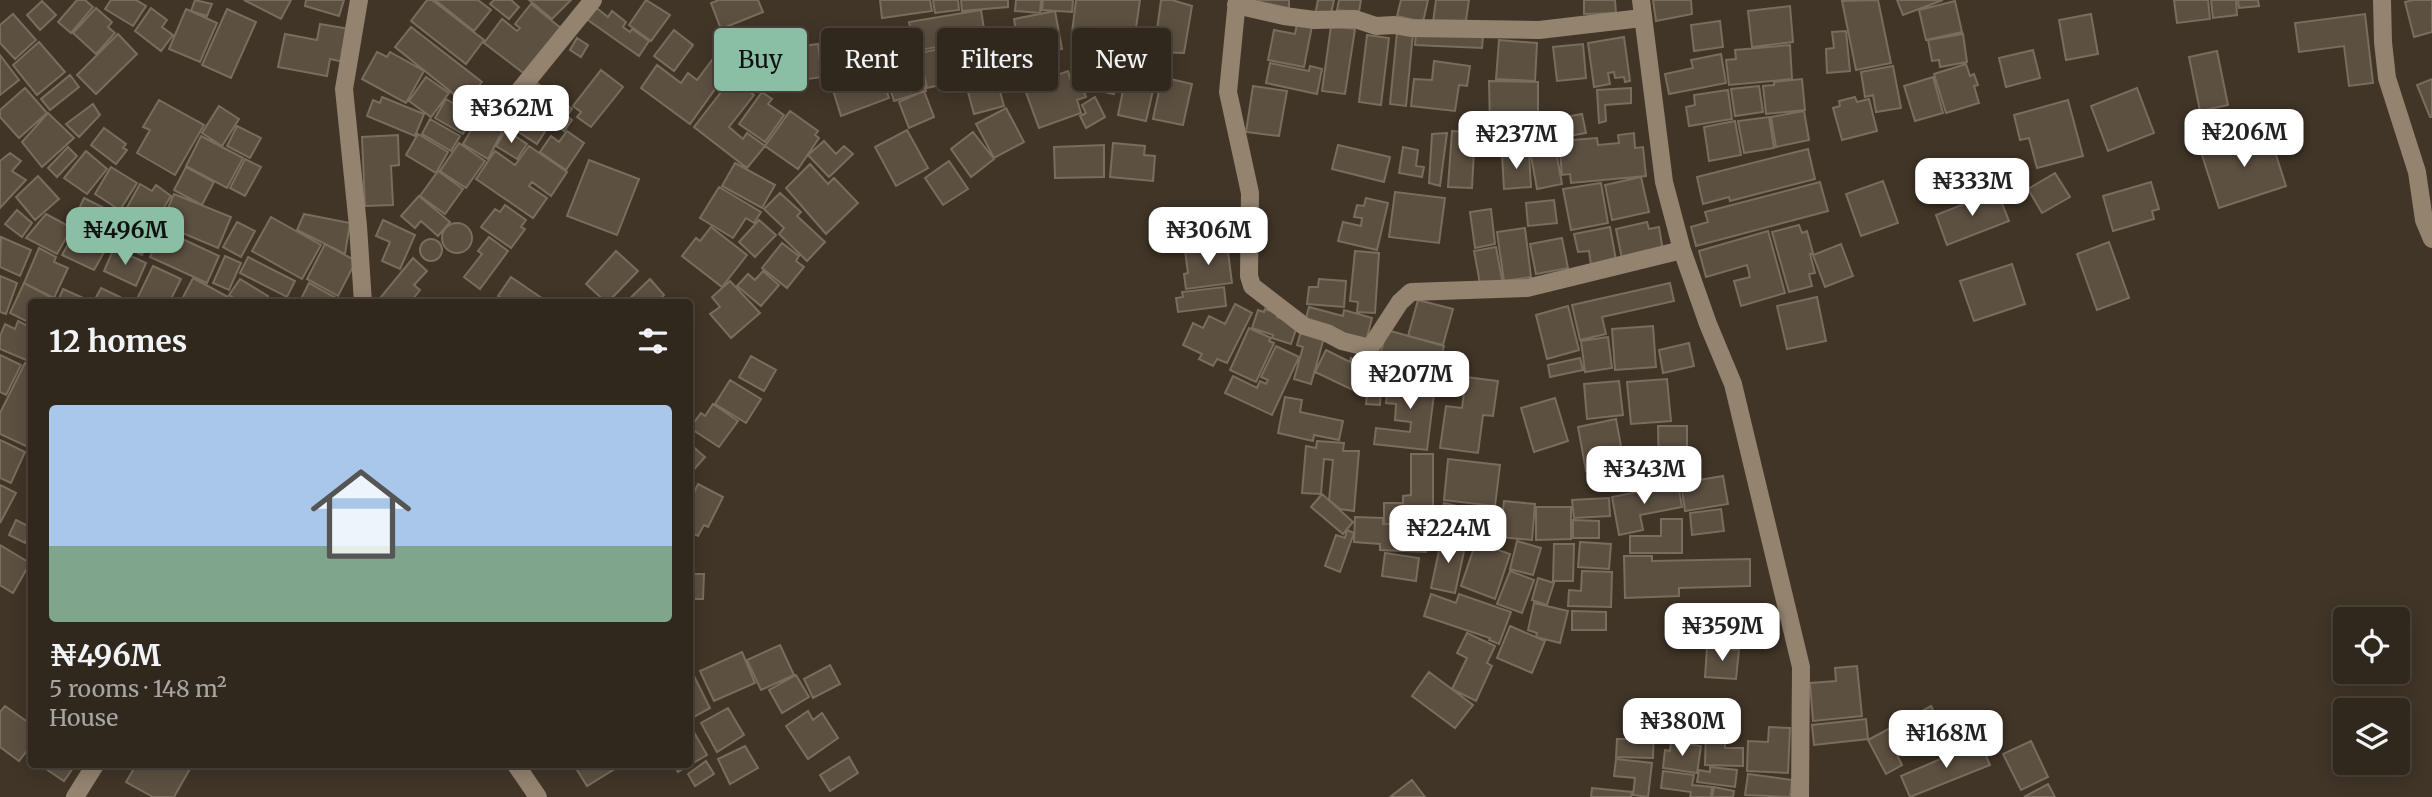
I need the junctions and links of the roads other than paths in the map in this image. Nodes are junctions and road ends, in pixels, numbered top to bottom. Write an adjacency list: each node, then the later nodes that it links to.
1 (359, 0): 10 (street)
2 (593, 0): 6 (street)
3 (2382, 0): 7 (street)
4 (1236, 2): 5 (street); 9 (street)
5 (1642, 9): 9 (street)
6 (515, 96)
7 (2428, 218): 8 (street)
8 (2432, 239)
9 (1682, 250): 15 (street)
10 (362, 299)
11 (93, 768): 13 (street)
12 (518, 768): 14 (street)
13 (75, 797)
14 (538, 797)
15 (1800, 797)

